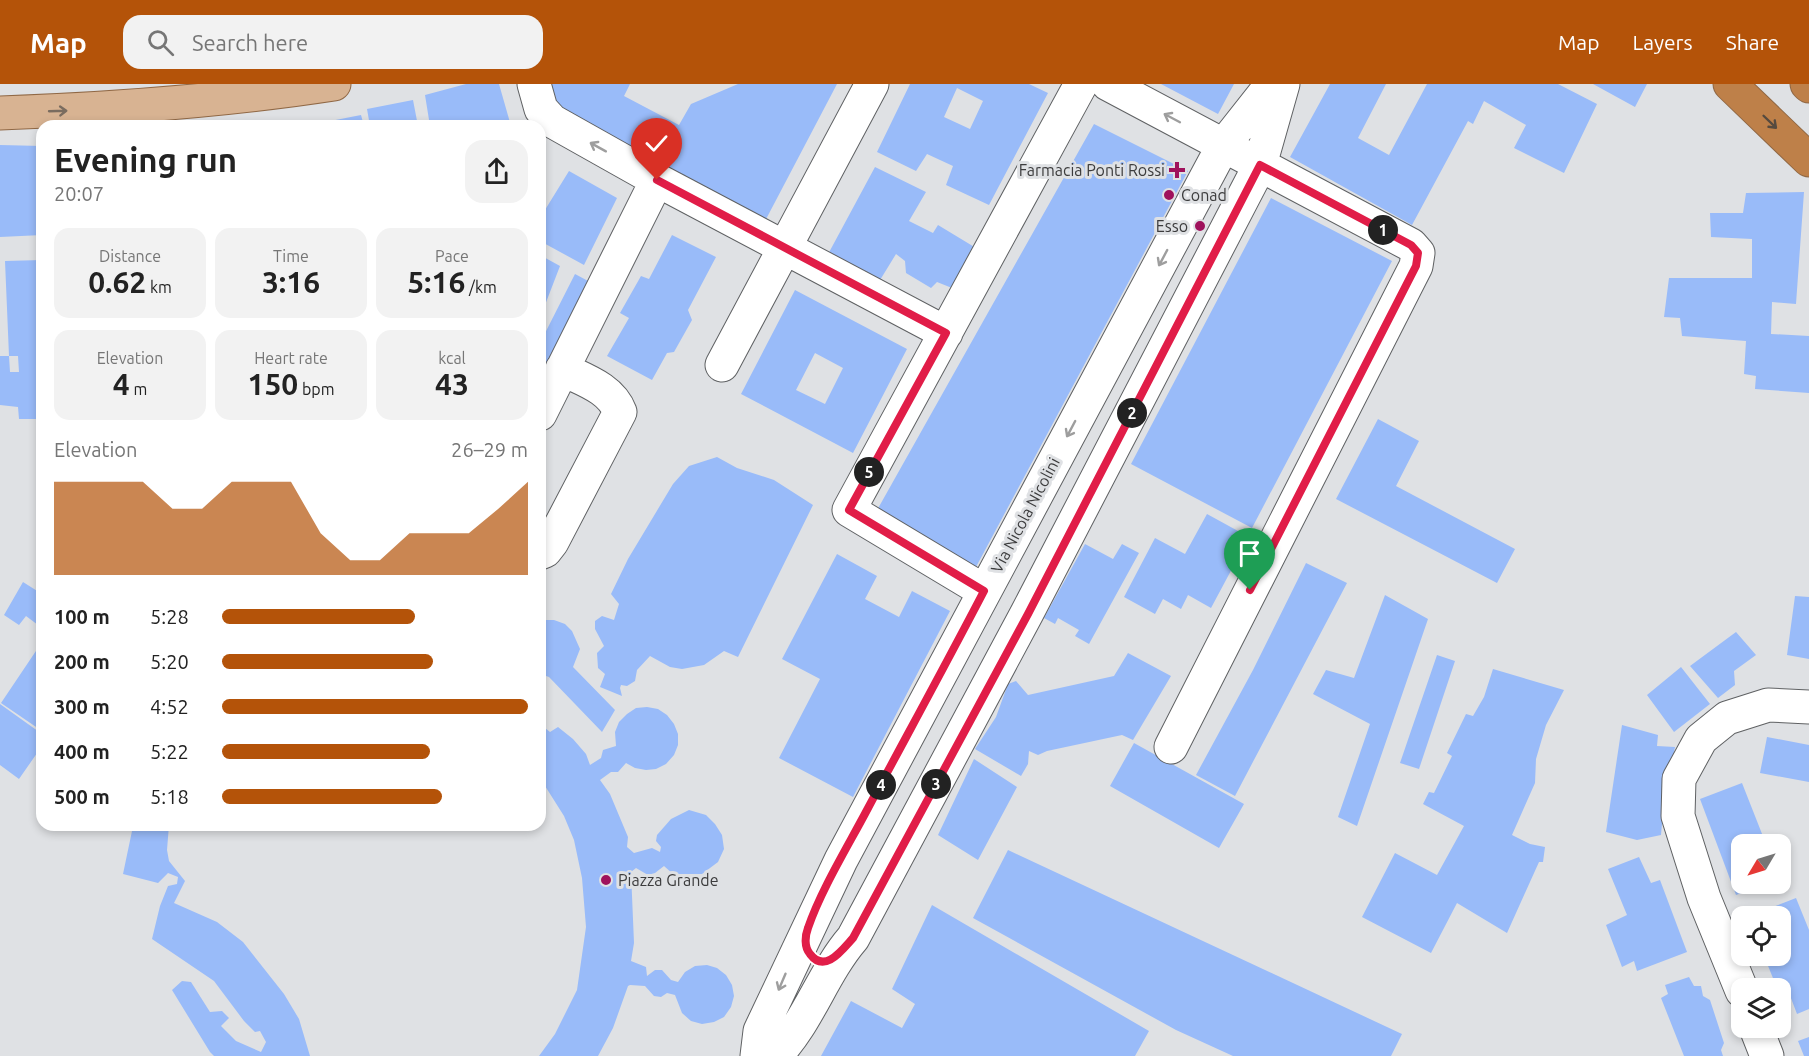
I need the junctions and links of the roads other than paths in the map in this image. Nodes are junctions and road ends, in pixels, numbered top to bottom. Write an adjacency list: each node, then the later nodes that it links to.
1 (333, 84): 9 (main road, one-way to 1)
2 (534, 84): 13 (street, one-way to 2)
3 (872, 84): 14 (street)
4 (1082, 84): 15 (street)
5 (1108, 84): 10 (street, one-way to 5)
6 (1272, 84): 10 (street, Via Nicola Nicolini)
7 (1282, 84): 12 (street)
8 (1730, 84): 11 (highway, one-way to 11)
9 (0, 113)
10 (1223, 146): 12 (street); 20 (street, Via Nicola Nicolini, one-way to 20)
11 (1809, 160)
12 (1260, 165): 22 (street); 24 (street)
13 (657, 180): 14 (street); 17 (street)
14 (785, 248): 15 (street); 16 (street)
15 (946, 333): 20 (street)
16 (722, 365)
17 (562, 369): 18 (street); 19 (street)
18 (546, 402)
19 (546, 550)
20 (984, 591): 23 (street, Via Nicola Nicolini)
21 (1809, 707): 25 (street)
22 (1171, 747)
23 (807, 930): 24 (street); 27 (street, Via Nicola Nicolini, one-way to 27)
24 (837, 956): 28 (street)
25 (1737, 978)
26 (1760, 1038): 29 (street)
27 (757, 1056)
28 (775, 1056)
29 (1767, 1056)

